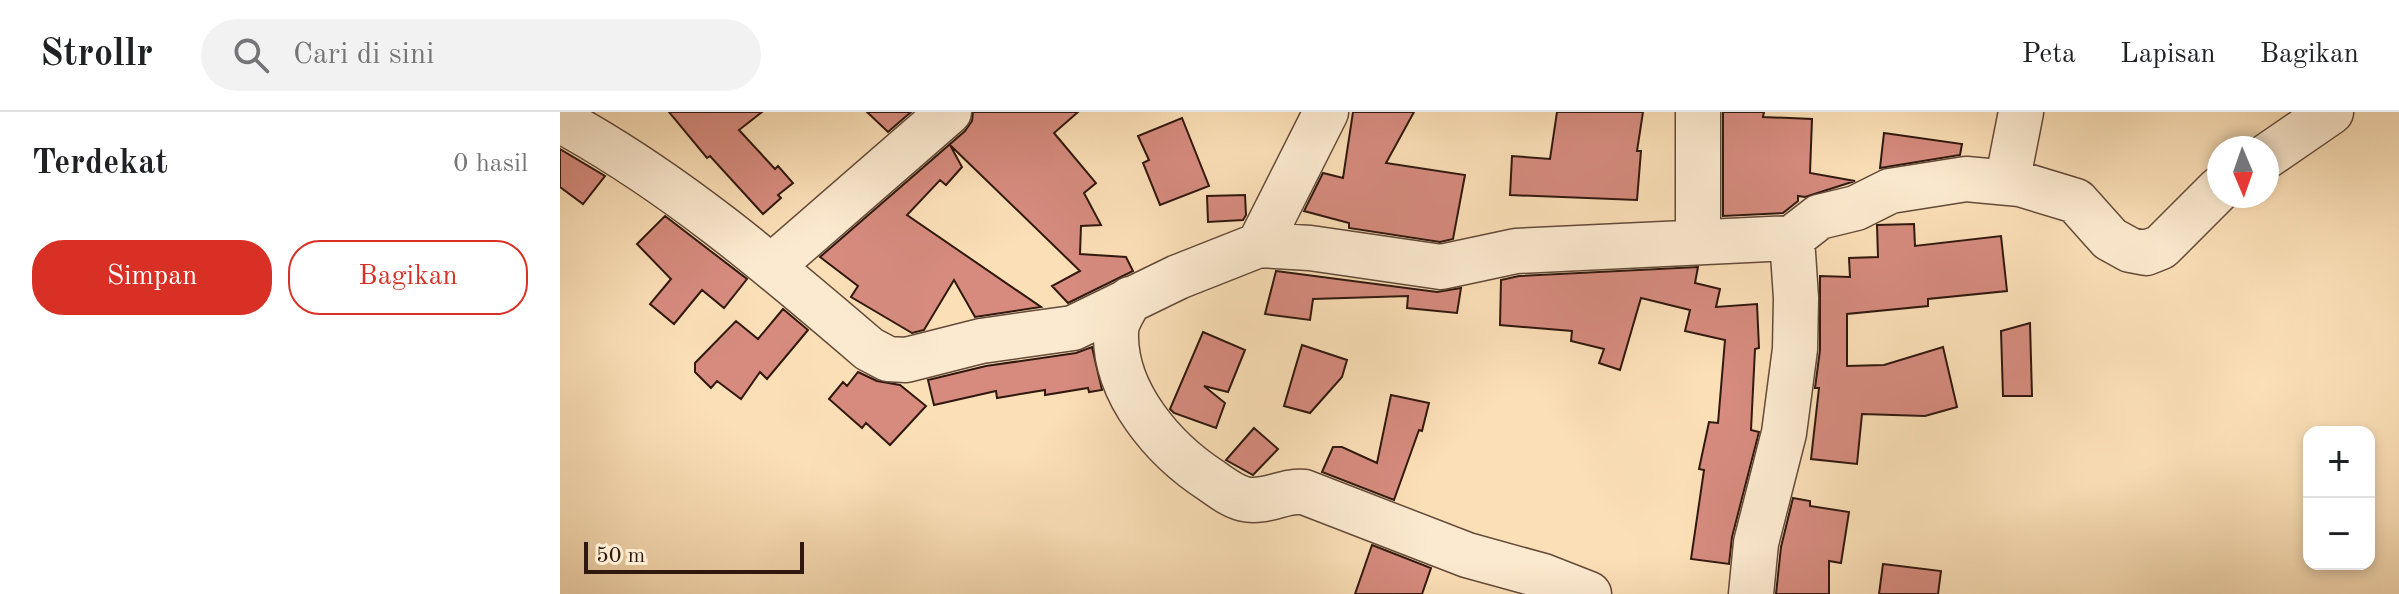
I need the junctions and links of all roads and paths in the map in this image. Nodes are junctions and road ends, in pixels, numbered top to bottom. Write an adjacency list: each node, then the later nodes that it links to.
1 (949, 112): 13 (street)
2 (1326, 112): 12 (street)
3 (1698, 112): 11 (street)
4 (2021, 112): 8 (street)
5 (2331, 112): 7 (street)
6 (560, 120): 13 (street)
7 (2279, 148)
8 (2007, 183): 9 (street); 10 (street)
9 (2207, 201)
10 (1792, 238): 11 (street); 16 (street)
11 (1698, 240): 12 (street)
12 (1259, 245): 14 (street)
13 (772, 266): 14 (street)
14 (1130, 299): 15 (street)
15 (1589, 594)
16 (1751, 594)

